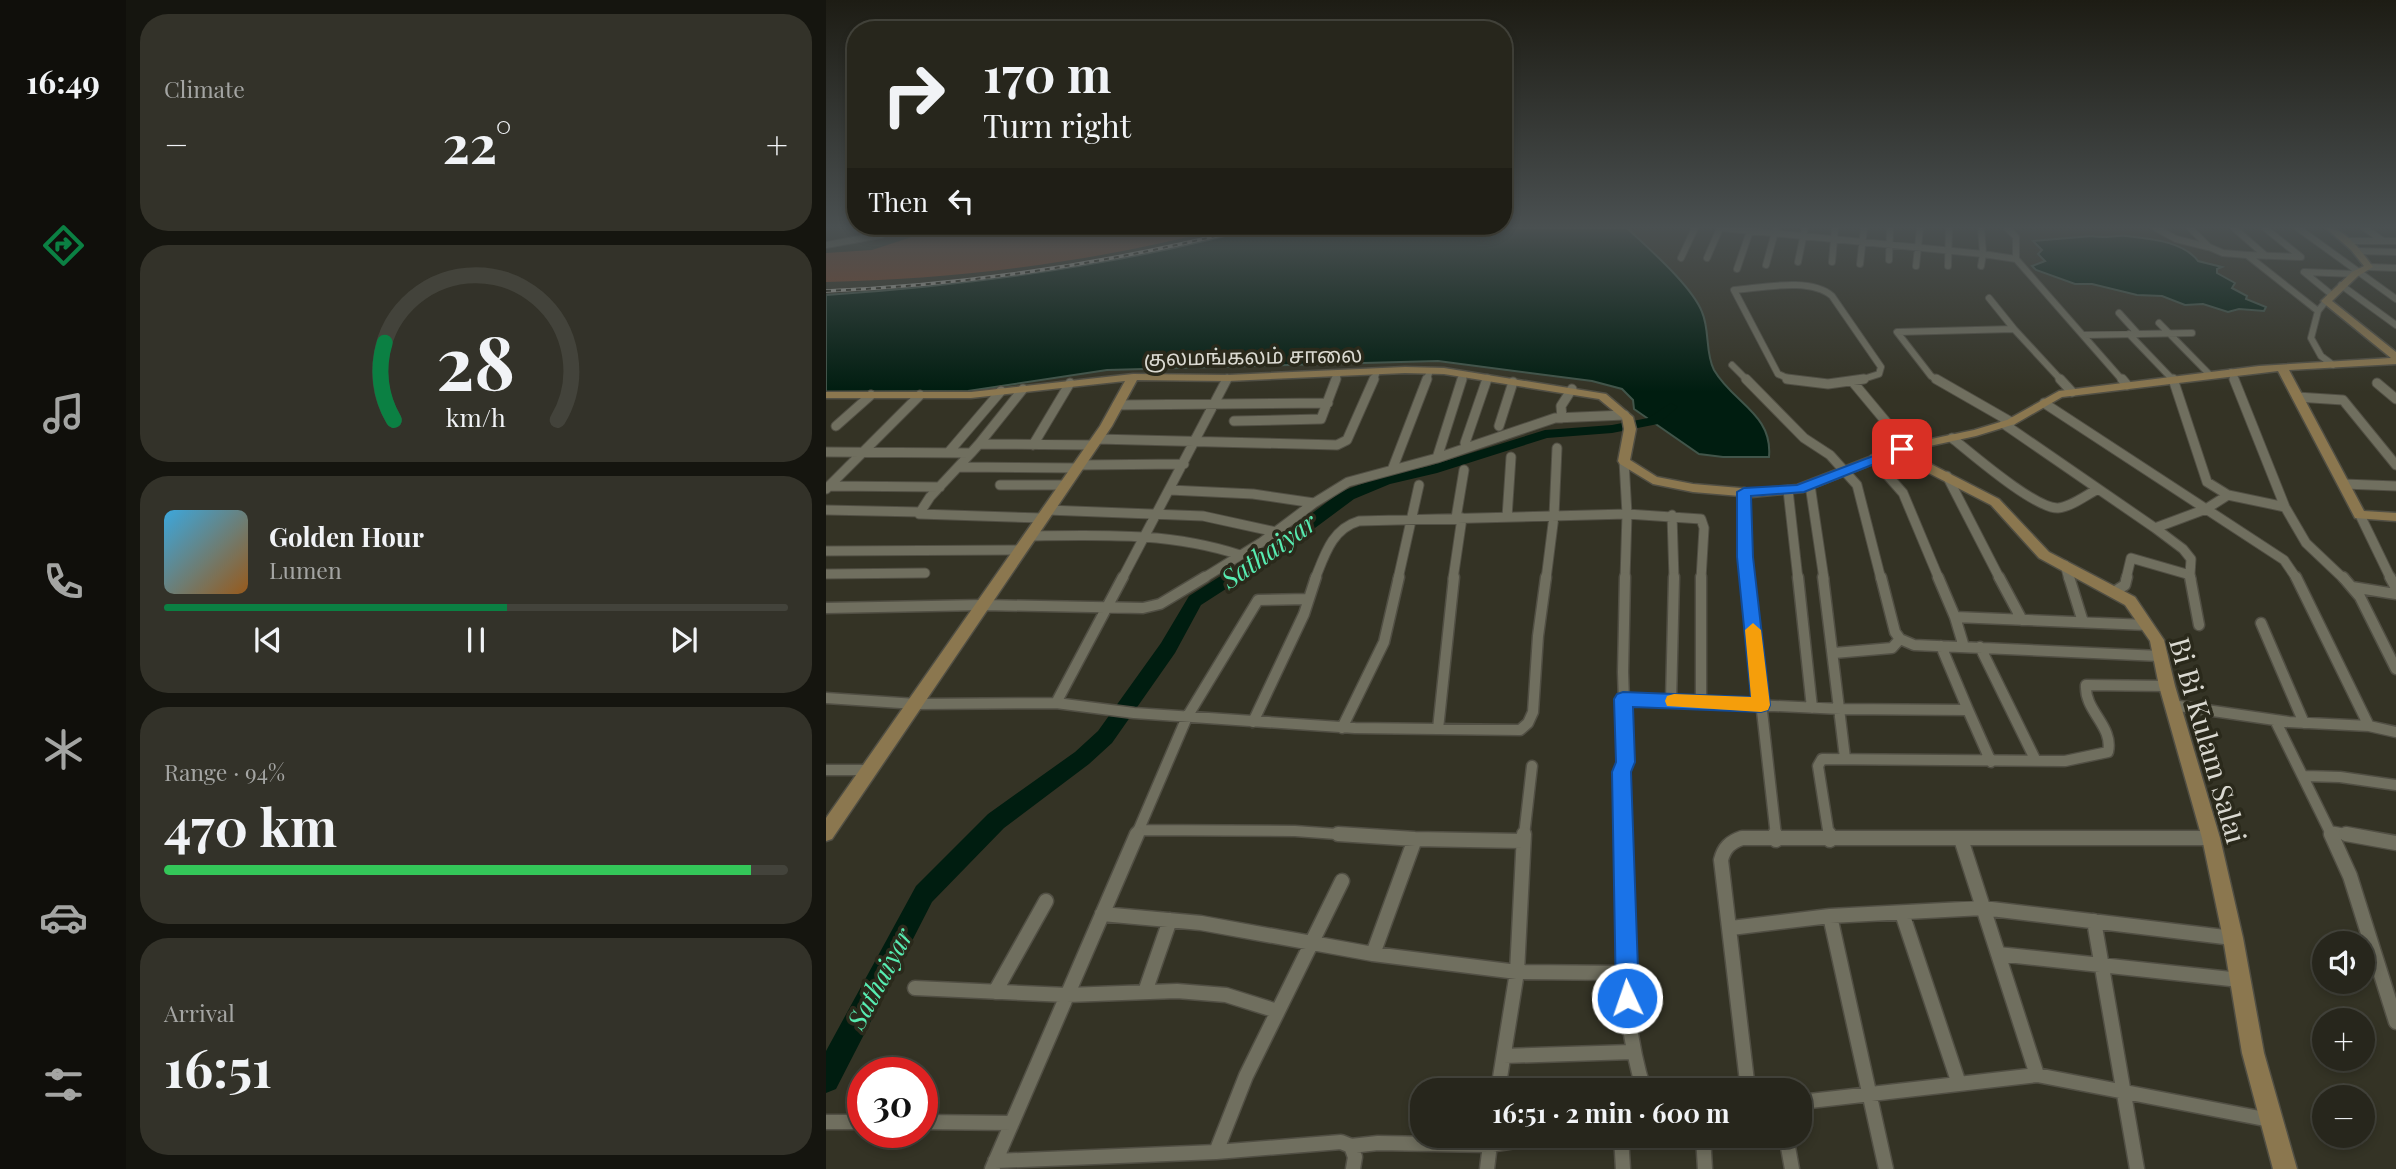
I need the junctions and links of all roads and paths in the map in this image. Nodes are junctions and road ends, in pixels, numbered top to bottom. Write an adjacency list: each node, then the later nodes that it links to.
1 (2037, 283): 18 (street)
2 (2282, 283): 10 (street)
3 (2314, 283): 8 (street)
4 (2344, 283): 6 (main road)
5 (2371, 283): 9 (street)
6 (2341, 285): 8 (main road); 13 (street)
7 (1989, 298): 14 (street)
8 (2329, 298): 10 (street); 19 (main road)
9 (2396, 299)
10 (2318, 311): 21 (street)
11 (2119, 313): 17 (street)
12 (2159, 323): 16 (street)
13 (2396, 325)
14 (2014, 329): 41 (street); 54 (street)
15 (2192, 332): 16 (street)
16 (2169, 333): 17 (street); 28 (street)
17 (2134, 334): 18 (street); 32 (street)
18 (2084, 335): 37 (street)
19 (2396, 359): 21 (main road)
20 (1732, 365): 79 (street)
21 (2333, 365): 22 (main road)
22 (2281, 368): 25 (main road); 45 (main road)
23 (1430, 371): 24 (main road, குலமங்கலம் சாலை); 27 (main road, குலமங்கலம் சாலை); 77 (street)
24 (1377, 372): 26 (main road, குலமங்கலம் சாலை); 59 (street)
25 (2231, 372): 28 (main road); 95 (street)
26 (1338, 374): 30 (main road, குலமங்கலம் சாலை); 47 (street)
27 (1463, 375): 31 (main road, குலமங்கலம் சாலை); 70 (street)
28 (2210, 375): 32 (main road)
29 (1133, 377): 30 (main road, குலமங்கலம் சாலை); 35 (main road, குலமங்கலம் சாலை); 49 (main road)
30 (1228, 377): 50 (street)
31 (1487, 379): 34 (main road, குலமங்கலம் சாலை); 60 (street)
32 (2173, 379): 37 (main road); 93 (street)
33 (1852, 381): 33 (street); 64 (street)
34 (1513, 382): 39 (main road, குலமங்கலம் சாலை); 56 (street)
35 (1070, 383): 38 (main road, குலமங்கலம் சாலை); 62 (street)
36 (2377, 383): 46 (street)
37 (2127, 384): 41 (main road)
38 (1023, 389): 40 (main road, குலமங்கலம் சாலை); 61 (street)
39 (1572, 390): 51 (street); 52 (main road, குலமங்கலம் சாலை)
40 (1001, 391): 44 (main road, குலமங்கலம் சாலை); 67 (street)
41 (2072, 392): 48 (main road)
42 (826, 395): 43 (main road, குலமங்கலம் சாலை)
43 (870, 395): 44 (main road, குலமங்கலம் சாலை); 55 (street)
44 (920, 395): 66 (street)
45 (2297, 397): 74 (street); 81 (main road)
46 (2396, 399)
47 (1328, 403): 50 (street); 53 (street)
48 (2044, 403): 54 (main road); 96 (street)
49 (1117, 405): 50 (street); 58 (main road)
50 (1214, 405): 59 (street)
51 (1562, 418): 52 (street); 70 (street)
52 (1627, 420): 72 (main road)
53 (1234, 421)
54 (2007, 423): 57 (main road); 89 (street)
55 (836, 426)
56 (1499, 426)
57 (1952, 438): 64 (main road); 89 (street)
58 (1095, 442): 59 (street); 62 (street); 76 (main road)
59 (1196, 442): 73 (street)
60 (1465, 443)
61 (979, 444): 62 (street); 68 (street)
62 (1033, 445)
63 (1557, 448): 104 (street)
64 (1905, 448): 71 (main road); 80 (main road, Bi Bi Kulam Salai)
65 (826, 452): 66 (street)
66 (862, 452): 67 (street); 88 (street)
67 (948, 453): 68 (street)
68 (971, 453): 75 (street)
69 (1511, 457): 105 (street)
70 (1437, 458): 77 (street)
71 (1874, 460): 79 (main road); 128 (street)
72 (1624, 461): 92 (main road); 101 (street)
73 (1184, 464): 76 (street); 90 (street)
74 (2396, 465)
75 (958, 467): 76 (street); 87 (street)
76 (1078, 467): 83 (main road)
77 (1392, 470): 94 (street)
78 (1464, 470): 107 (street)
79 (1846, 470): 85 (main road); 134 (street)
80 (1947, 476): 116 (main road, Bi Bi Kulam Salai); 129 (street)
81 (2344, 484): 86 (street); 102 (main road)
82 (1000, 485): 83 (street)
83 (1065, 485): 100 (main road)
84 (1419, 485): 108 (street)
85 (1810, 485): 91 (main road); 138 (street)
86 (2396, 486)
87 (940, 487): 88 (street); 98 (street)
88 (827, 488)
89 (2098, 489): 109 (street)
90 (1170, 490): 94 (street); 99 (street)
91 (1788, 490): 92 (main road); 150 (street)
92 (1744, 492): 148 (street)
93 (2228, 495): 95 (street); 96 (street)
94 (1314, 503): 110 (street)
95 (2285, 507): 120 (street)
96 (2206, 509): 109 (street); 157 (street)
97 (826, 510): 98 (street)
98 (919, 512): 100 (street)
99 (1158, 512): 100 (street); 110 (street); 111 (street)
100 (1045, 514): 112 (main road)
101 (1627, 514): 103 (street); 104 (street); 143 (street)
102 (2360, 514): 106 (main road); 121 (street)
103 (1672, 515): 144 (street); 145 (street)
104 (1554, 516): 105 (street); 159 (street)
105 (1507, 517): 107 (street)
106 (2396, 517)
107 (1459, 518): 108 (street); 159 (street)
108 (1412, 519): 124 (street); 158 (street)
109 (2155, 528): 119 (street)
110 (1276, 532): 115 (street)
111 (1145, 535): 112 (street); 115 (street); 126 (street)
112 (1029, 536): 113 (main road)
113 (1020, 550): 114 (street); 125 (main road)
114 (826, 551)
115 (1240, 555): 126 (street)
116 (2065, 565): 122 (main road, Bi Bi Kulam Salai); 130 (street)
117 (925, 573): 118 (street)
118 (826, 574)
119 (2190, 575): 122 (street); 133 (street)
120 (2351, 587): 123 (street); 140 (street)
121 (2396, 588)
122 (2114, 592): 132 (main road, Bi Bi Kulam Salai)
123 (2396, 594)
124 (1308, 599): 153 (street); 155 (street)
125 (983, 605): 126 (street); 127 (street); 147 (main road)
126 (1105, 607): 146 (street)
127 (826, 608)
128 (1955, 617): 129 (street); 136 (street)
129 (2022, 620): 130 (street)
130 (2083, 622): 132 (street)
131 (2261, 623): 156 (street)
132 (2147, 625): 139 (main road, Bi Bi Kulam Salai)
133 (2199, 625)
134 (1900, 639): 135 (street); 138 (street)
135 (1941, 646): 136 (street); 152 (street)
136 (1964, 647): 137 (street)
137 (1980, 648): 139 (street); 162 (street)
138 (1834, 653): 151 (street)
139 (2160, 656): 141 (main road, Bi Bi Kulam Salai)
140 (2396, 669)
141 (2167, 686): 149 (main road, Bi Bi Kulam Salai); 162 (street)
142 (826, 698): 147 (street)
143 (1623, 699): 144 (street); 194 (street)
144 (1671, 701): 145 (street)
145 (1701, 702): 148 (street)
146 (1056, 703): 147 (street); 153 (street)
147 (916, 704): 166 (main road)
148 (1761, 705): 150 (street); 176 (street)
149 (2172, 705): 154 (street); 172 (main road, Bi Bi Kulam Salai)
150 (1812, 708): 151 (street)
151 (1841, 709): 152 (street); 161 (street)
152 (1968, 710): 163 (street)
153 (1187, 717): 155 (street); 169 (street)
154 (2275, 720): 156 (street); 167 (street)
155 (1253, 722): 158 (street)
156 (2304, 723): 157 (street)
157 (2369, 726): 160 (street)
158 (1342, 727): 159 (street)
159 (1438, 729)
160 (2396, 732)
161 (1845, 758): 163 (street); 174 (street)
162 (2036, 761): 163 (street)
163 (1991, 762)
164 (1532, 766): 177 (street)
165 (826, 770): 166 (street)
166 (870, 770): 171 (main road)
167 (2305, 776): 168 (street); 170 (street)
168 (2396, 785)
169 (1138, 830): 173 (street); 183 (street)
170 (2330, 831): 178 (street); 201 (street)
171 (826, 833)
172 (2211, 838): 175 (street); 188 (main road, Bi Bi Kulam Salai)
173 (1415, 839): 177 (street); 190 (street)
174 (1830, 839): 175 (street); 176 (street)
175 (1961, 839): 181 (street)
176 (1776, 840): 187 (street)
177 (1523, 841): 193 (street)
178 (2396, 843)
179 (1342, 881): 189 (street)
180 (1046, 901): 197 (street)
181 (1983, 908): 182 (street); 186 (street); 191 (street)
182 (1902, 913): 184 (street); 208 (street)
183 (1102, 914): 185 (street); 199 (street)
184 (1830, 916): 187 (street); 210 (street)
185 (1170, 920): 189 (street); 198 (street)
186 (2094, 921): 188 (street); 192 (street)
187 (1731, 928): 207 (street)
188 (2233, 939): 195 (main road, Bi Bi Kulam Salai)
189 (1311, 943): 190 (street); 200 (street)
190 (1373, 954): 193 (street)
191 (1998, 954): 192 (street); 204 (street)
192 (2101, 965): 195 (street); 209 (street)
193 (1517, 972): 194 (street); 203 (street)
194 (1625, 974): 202 (street)
195 (2241, 980): 212 (main road, Bi Bi Kulam Salai)
196 (915, 988): 197 (street)
197 (995, 992): 199 (street)
198 (1145, 992): 199 (street); 200 (street)
199 (1067, 995): 216 (street)
200 (1277, 1011): 223 (street)
201 (2396, 1022)
202 (1632, 1052): 203 (street); 206 (street)
203 (1504, 1056): 205 (street)
204 (2038, 1075): 208 (street); 209 (street)
205 (1500, 1078)
206 (1640, 1078)
207 (1747, 1078)
208 (1959, 1084): 210 (street)
209 (2122, 1091): 212 (street); 231 (street)
210 (1872, 1094): 211 (street); 230 (street)
211 (1812, 1101)
212 (2270, 1120): 232 (main road, Bi Bi Kulam Salai)
213 (826, 1122): 214 (street)
214 (847, 1122)
215 (938, 1122): 216 (street)
216 (1012, 1123): 224 (street)
217 (1410, 1142): 218 (street)
218 (1351, 1146): 223 (street); 225 (street)
219 (1489, 1148): 226 (street)
220 (1622, 1148): 227 (street)
221 (1704, 1148): 228 (street)
222 (1788, 1148): 229 (street)
223 (1216, 1152): 224 (street)
224 (994, 1165)
225 (1353, 1169)
226 (1487, 1169)
227 (1623, 1169)
228 (1705, 1169)
229 (1792, 1169)
230 (1886, 1169)
231 (2137, 1169)
232 (2285, 1169)

